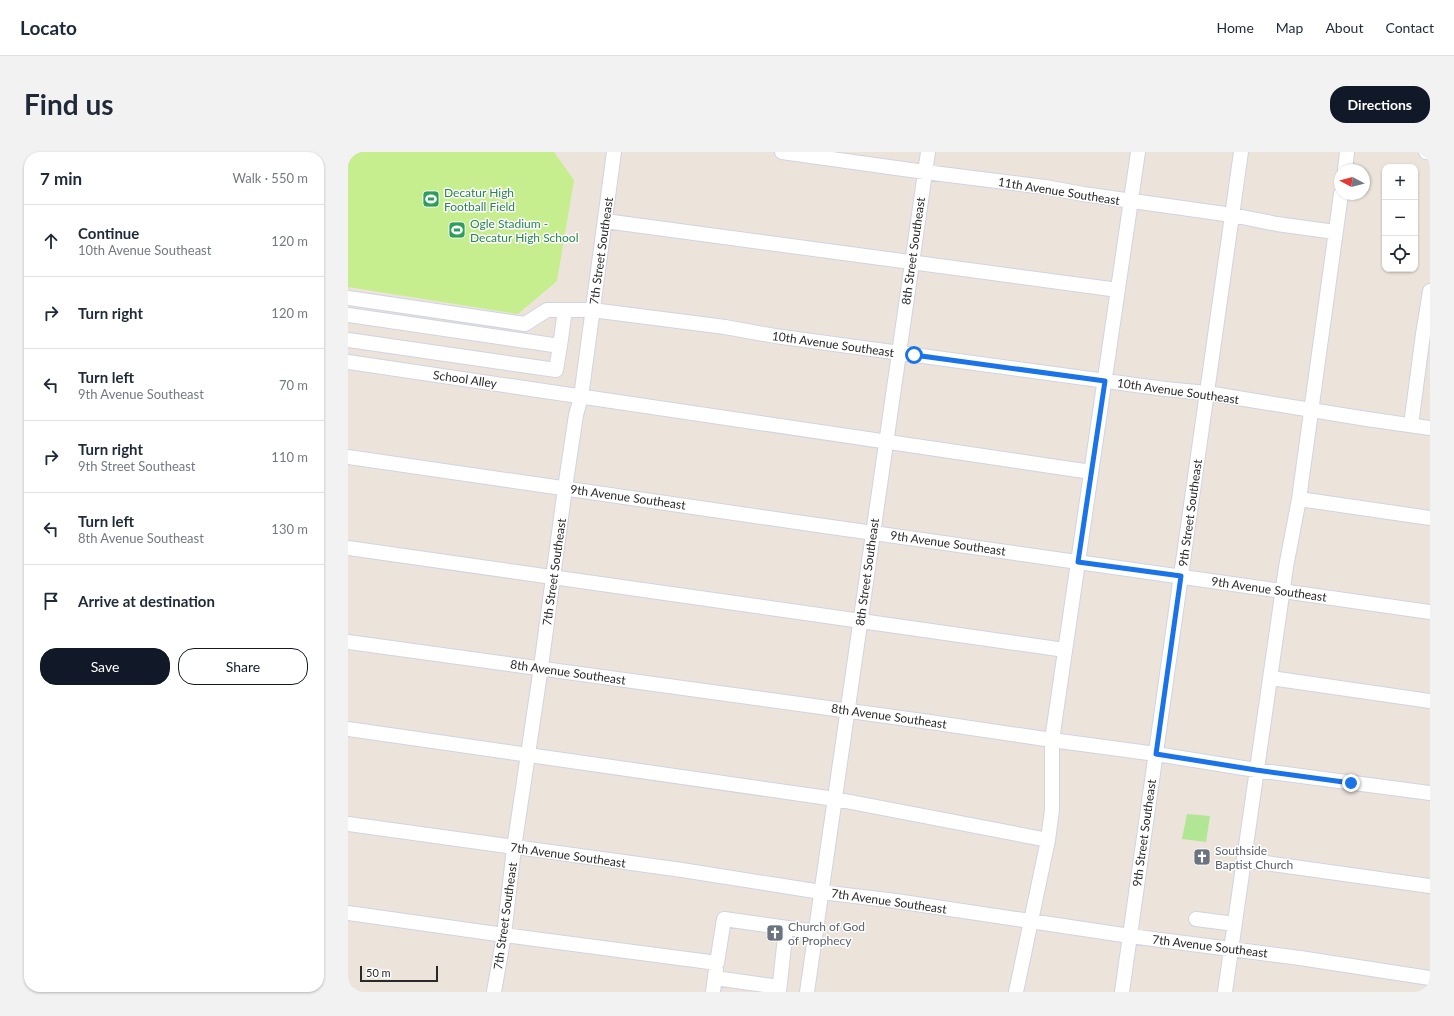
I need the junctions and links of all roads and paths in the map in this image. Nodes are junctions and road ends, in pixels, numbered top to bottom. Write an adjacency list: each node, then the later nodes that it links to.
1 (614, 152): 14 (street, 7th Street Southeast)
2 (782, 152): 10 (street, 11th Avenue Southeast)
3 (928, 152): 10 (street, 8th Street Southeast)
4 (1138, 152): 12 (street)
5 (1241, 152): 13 (street, 9th Street Southeast)
6 (1347, 152): 9 (street)
7 (1426, 152): 8 (street)
8 (1430, 153)
9 (1346, 164)
10 (925, 172): 12 (street, 11th Avenue Southeast); 16 (street, 8th Street Southeast)
11 (1340, 200): 15 (street)
12 (1131, 202): 13 (street, 11th Avenue Southeast); 17 (street)
13 (1232, 215): 15 (street, 11th Avenue Southeast); 29 (street, 9th Street Southeast)
14 (605, 221): 16 (street); 21 (street, 7th Street Southeast)
15 (1335, 232): 31 (street)
16 (911, 261): 17 (street); 26 (street, 8th Street Southeast)
17 (1118, 290): 28 (street)
18 (1430, 291): 23 (street)
19 (348, 298): 20 (street, 10th Avenue Southeast)
20 (565, 310): 21 (street, 10th Avenue Southeast); 25 (street)
21 (592, 310): 26 (street, 10th Avenue Southeast); 30 (street, 7th Street Southeast)
22 (348, 315): 25 (street)
23 (1426, 334): 32 (street)
24 (348, 340): 25 (street)
25 (560, 346)
26 (899, 353): 28 (street, 10th Avenue Southeast); 34 (street, 8th Street Southeast)
27 (348, 362): 30 (street, School Alley)
28 (1105, 381): 29 (street, 10th Avenue Southeast); 36 (street)
29 (1207, 393): 31 (street, 10th Avenue Southeast); 43 (street, 9th Street Southeast)
30 (581, 397): 34 (street, School Alley); 37 (street, 7th Street Southeast)
31 (1312, 411): 32 (street, 10th Avenue Southeast); 38 (street)
32 (1411, 425): 33 (street, 10th Avenue Southeast)
33 (1430, 428)
34 (886, 442): 36 (street, School Alley); 40 (street, 8th Street Southeast)
35 (348, 457): 37 (street, 9th Avenue Southeast)
36 (1091, 472): 42 (street)
37 (565, 488): 40 (street, 9th Avenue Southeast); 44 (street, 7th Street Southeast)
38 (1299, 499): 39 (street); 45 (street)
39 (1430, 518)
40 (873, 533): 42 (street, 9th Avenue Southeast); 47 (street, 8th Street Southeast)
41 (348, 548): 44 (street)
42 (1078, 562): 43 (street, 9th Avenue Southeast); 49 (street)
43 (1181, 576): 45 (street, 9th Avenue Southeast); 56 (street, 9th Street Southeast)
44 (554, 577): 47 (street); 50 (street, 7th Street Southeast)
45 (1283, 591): 46 (street, 9th Avenue Southeast); 51 (street)
46 (1430, 612)
47 (860, 621): 49 (street); 53 (street, 8th Street Southeast)
48 (348, 642): 50 (street, 8th Avenue Southeast)
49 (1066, 650): 55 (street)
50 (541, 667): 53 (street, 8th Avenue Southeast); 57 (street, 7th Street Southeast)
51 (1271, 678): 52 (street); 58 (street)
52 (1430, 700)
53 (847, 710): 55 (street, 8th Avenue Southeast); 60 (street, 8th Street Southeast)
54 (348, 730): 57 (street)
55 (1052, 740): 56 (street, 8th Avenue Southeast); 62 (street)
56 (1156, 754): 58 (street, 8th Avenue Southeast); 74 (street, 9th Street Southeast)
57 (528, 755): 60 (street); 63 (street, 7th Street Southeast)
58 (1256, 770): 59 (street, 8th Avenue Southeast); 64 (street)
59 (1430, 793)
60 (835, 799): 62 (street); 66 (street, 8th Street Southeast)
61 (348, 824): 63 (street, 7th Avenue Southeast)
62 (1048, 840): 69 (street)
63 (514, 848): 66 (street, 7th Avenue Southeast); 73 (street, 7th Street Southeast)
64 (1244, 860): 65 (street); 70 (street)
65 (1430, 886)
66 (821, 892): 69 (street, 7th Avenue Southeast); 72 (street, 8th Street Southeast)
67 (348, 913): 73 (street)
68 (1196, 919): 70 (street)
69 (1030, 922): 74 (street, 7th Avenue Southeast); 83 (street)
70 (1235, 924): 75 (street)
71 (786, 928): 72 (street); 76 (street); 79 (street)
72 (816, 932): 82 (street, 8th Street Southeast)
73 (504, 935): 76 (street); 80 (street, 7th Street Southeast)
74 (1130, 936): 75 (street, 7th Avenue Southeast); 84 (street, 9th Street Southeast)
75 (1232, 948): 78 (street, 7th Avenue Southeast); 85 (street)
76 (717, 963): 77 (street)
77 (715, 978): 79 (street); 81 (street)
78 (1430, 978)
79 (779, 989)
80 (494, 992)
81 (713, 992)
82 (807, 992)
83 (1016, 992)
84 (1122, 992)
85 (1225, 992)

